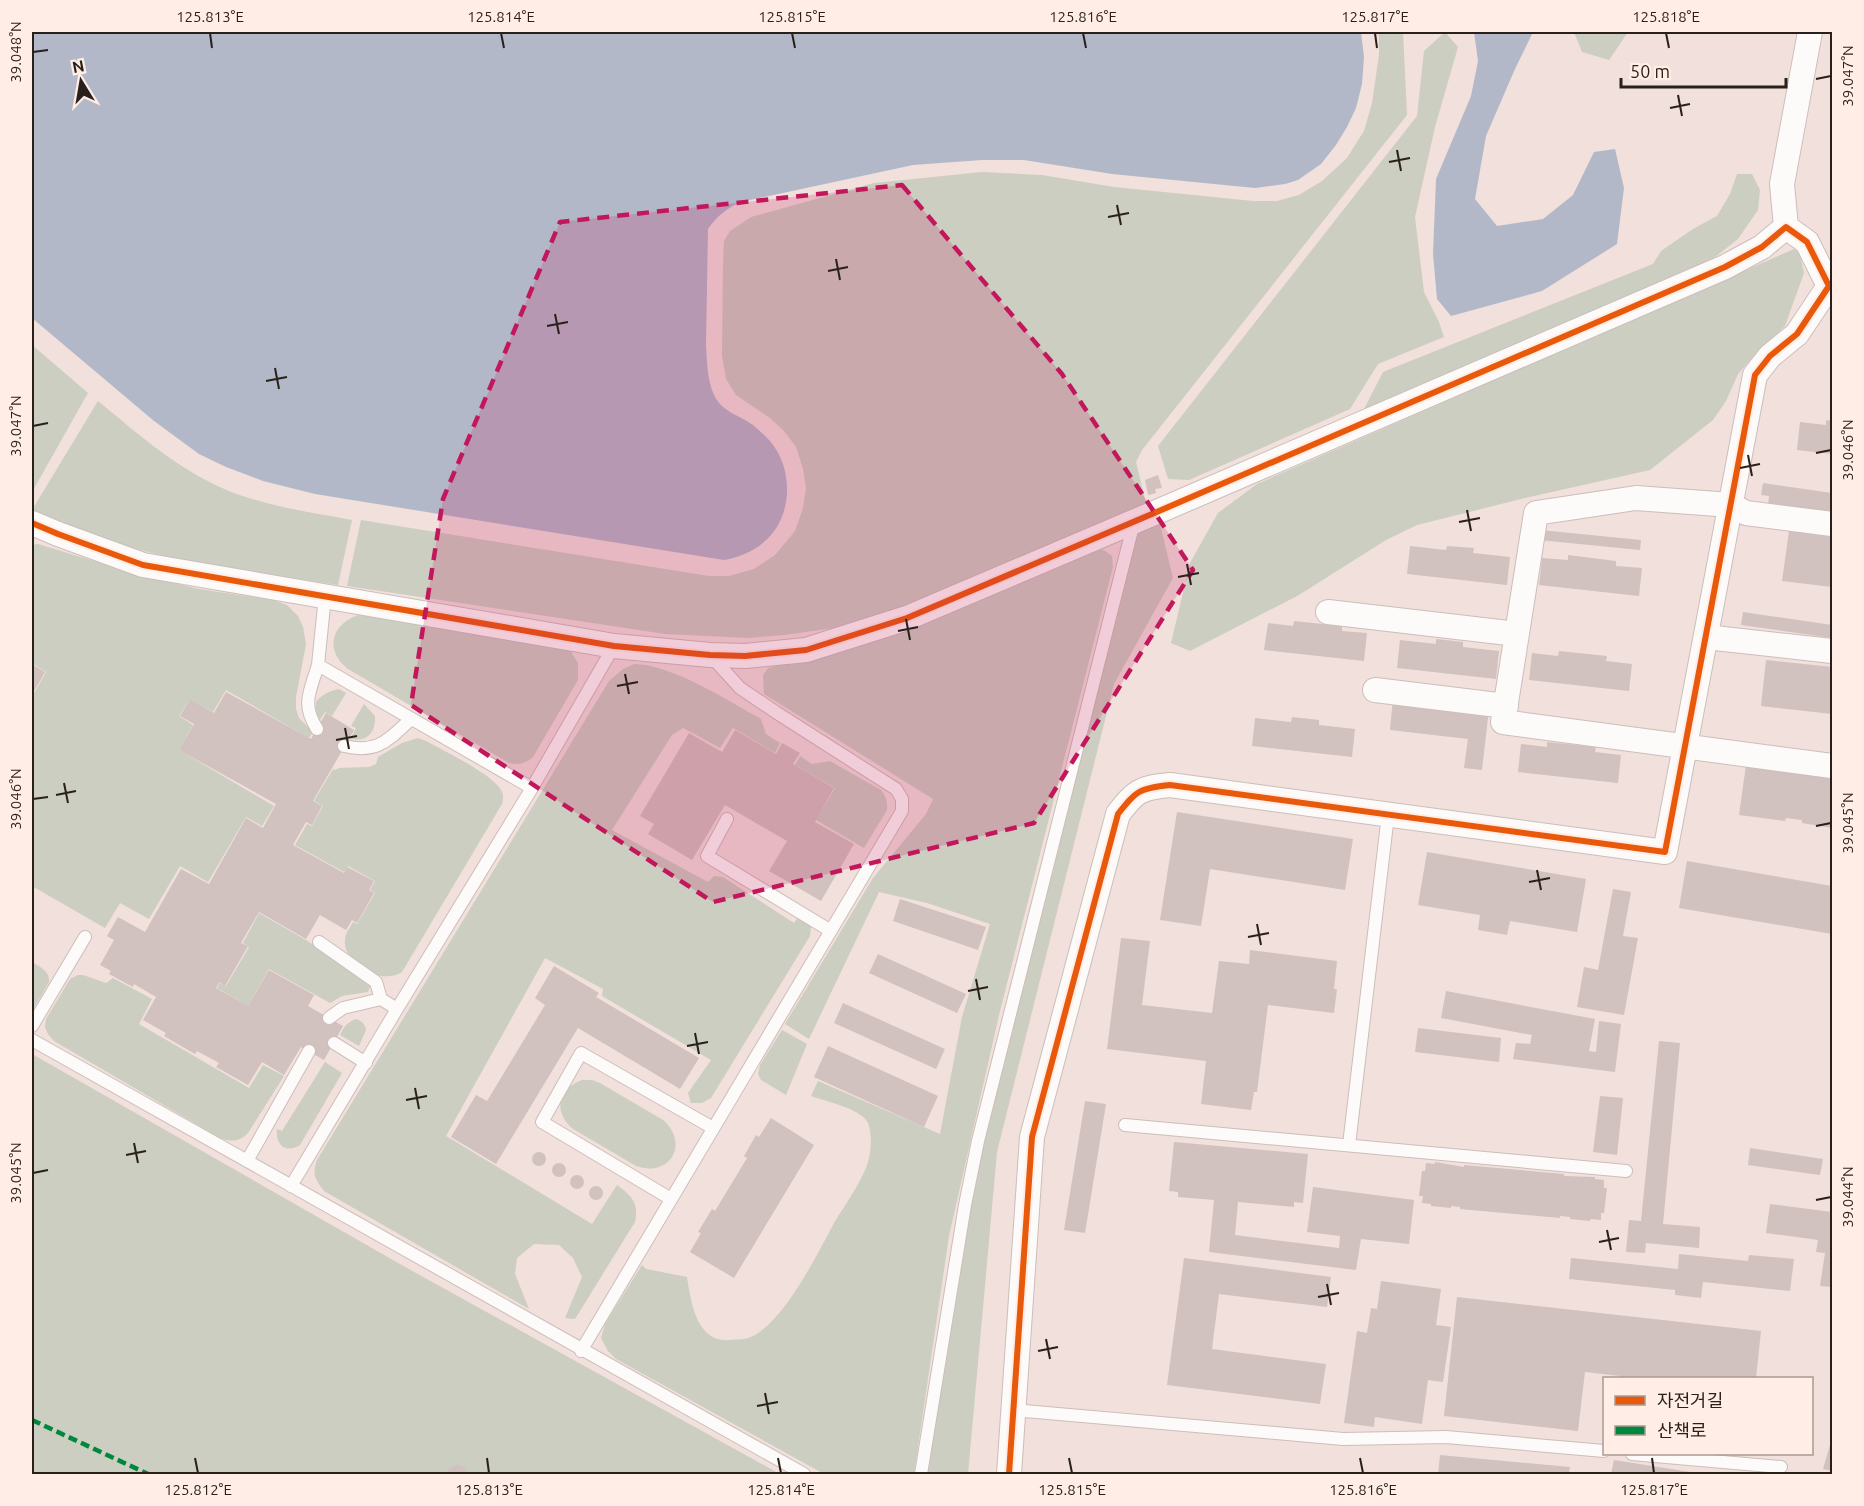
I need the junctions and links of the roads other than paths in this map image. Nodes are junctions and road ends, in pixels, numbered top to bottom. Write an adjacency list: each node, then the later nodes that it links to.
1 (1810, 32): 2 (street)
2 (1786, 227): 3 (street); 5 (street)
3 (1831, 286): 4 (street)
4 (1731, 504): 7 (street); 10 (street); 11 (street)
5 (1134, 522): 14 (street); 50 (lane)
6 (32, 523): 8 (street)
7 (1833, 524)
8 (325, 596): 12 (street); 15 (lane)
9 (1328, 612): 10 (street)
10 (1517, 634): 17 (street)
11 (1706, 637): 13 (street); 21 (street)
12 (614, 646): 14 (street); 23 (lane)
13 (1833, 651)
14 (710, 655): 26 (lane)
15 (318, 665): 18 (lane); 19 (lane)
16 (1375, 690): 17 (street)
17 (1506, 706): 21 (street)
18 (411, 719): 20 (lane); 23 (lane)
19 (317, 729)
20 (344, 746)
21 (1686, 746): 22 (street); 24 (street)
22 (1833, 766)
23 (532, 788): 30 (lane)
24 (1388, 814): 39 (lane); 45 (street)
25 (727, 819): 26 (lane)
26 (831, 931): 38 (lane)
27 (85, 937): 32 (lane)
28 (319, 942): 29 (lane)
29 (381, 999): 30 (lane); 31 (lane)
30 (397, 1009): 36 (lane)
31 (329, 1018)
32 (32, 1026)
33 (32, 1040): 40 (lane)
34 (334, 1043): 36 (lane)
35 (309, 1051): 40 (lane)
36 (366, 1064): 42 (lane)
37 (1125, 1125): 39 (lane)
38 (713, 1128): 43 (lane); 43 (lane)
39 (1349, 1145): 41 (lane)
40 (247, 1161): 42 (lane)
41 (1626, 1171)
42 (291, 1186): 44 (lane)
43 (671, 1199): 44 (lane)
44 (581, 1351): 49 (lane)
45 (1014, 1410): 46 (lane); 51 (street)
46 (1603, 1451)
47 (1643, 1455): 48 (lane)
48 (1781, 1467)
49 (804, 1474)
50 (921, 1474)
51 (1009, 1474)

